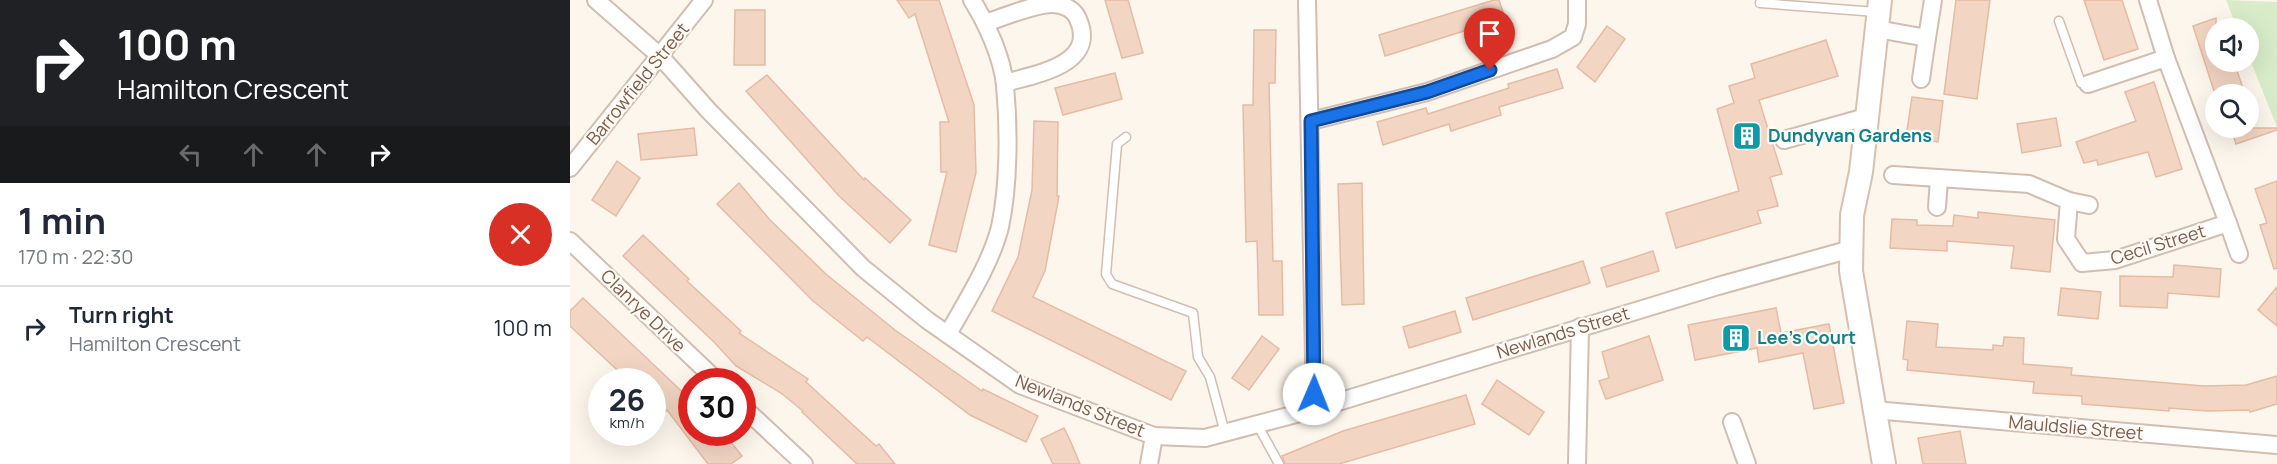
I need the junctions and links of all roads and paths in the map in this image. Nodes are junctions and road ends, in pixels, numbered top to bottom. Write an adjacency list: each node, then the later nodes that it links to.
1 (596, 0): 13 (street, Newlands Street)
2 (705, 0): 13 (street, Barrowfield Street)
3 (972, 0): 11 (street)
4 (1307, 0): 19 (street)
5 (1576, 0): 19 (street)
6 (1933, 0): 12 (street)
7 (2148, 0): 14 (street, Cecil Street)
8 (1760, 3): 9 (lane)
9 (1878, 14): 12 (street); 18 (main road)
10 (2059, 21): 17 (lane)
11 (985, 23): 16 (street); 16 (street)
12 (1928, 38): 15 (street)
13 (661, 57): 22 (street, Barrowfield Street); 33 (street, Newlands Street)
14 (2166, 58): 17 (street); 28 (street, Cecil Street)
15 (1921, 79)
16 (1005, 83): 33 (street)
17 (2088, 84)
18 (1866, 117): 21 (street); 30 (main road)
19 (1311, 121): 35 (street)
20 (1126, 136): 40 (lane)
21 (1784, 140)
22 (570, 168)
23 (1893, 175): 24 (street)
24 (1939, 179): 25 (street); 27 (street)
25 (2069, 201): 26 (street); 28 (street, Cecil Street)
26 (2089, 206)
27 (1936, 207)
28 (2228, 223): 31 (street, Cecil Street)
29 (570, 241): 34 (street, Clanrye Drive)
30 (1851, 249): 32 (street, Newlands Street); 36 (main road)
31 (2240, 254)
32 (1580, 327): 35 (street, Newlands Street); 46 (street)
33 (948, 334): 41 (street, Newlands Street)
34 (703, 368)
35 (1315, 409): 39 (street, Newlands Street)
36 (1874, 410): 42 (street, Mauldslie Street); 48 (main road)
37 (756, 419): 43 (street)
38 (1732, 422): 47 (street)
39 (1257, 424): 40 (street, Newlands Street); 45 (lane)
40 (1225, 433): 41 (street, Newlands Street)
41 (1154, 436): 44 (street)
42 (2277, 445)
43 (804, 464)
44 (1149, 464)
45 (1279, 464)
46 (1577, 464)
47 (1747, 464)
48 (1884, 464)

